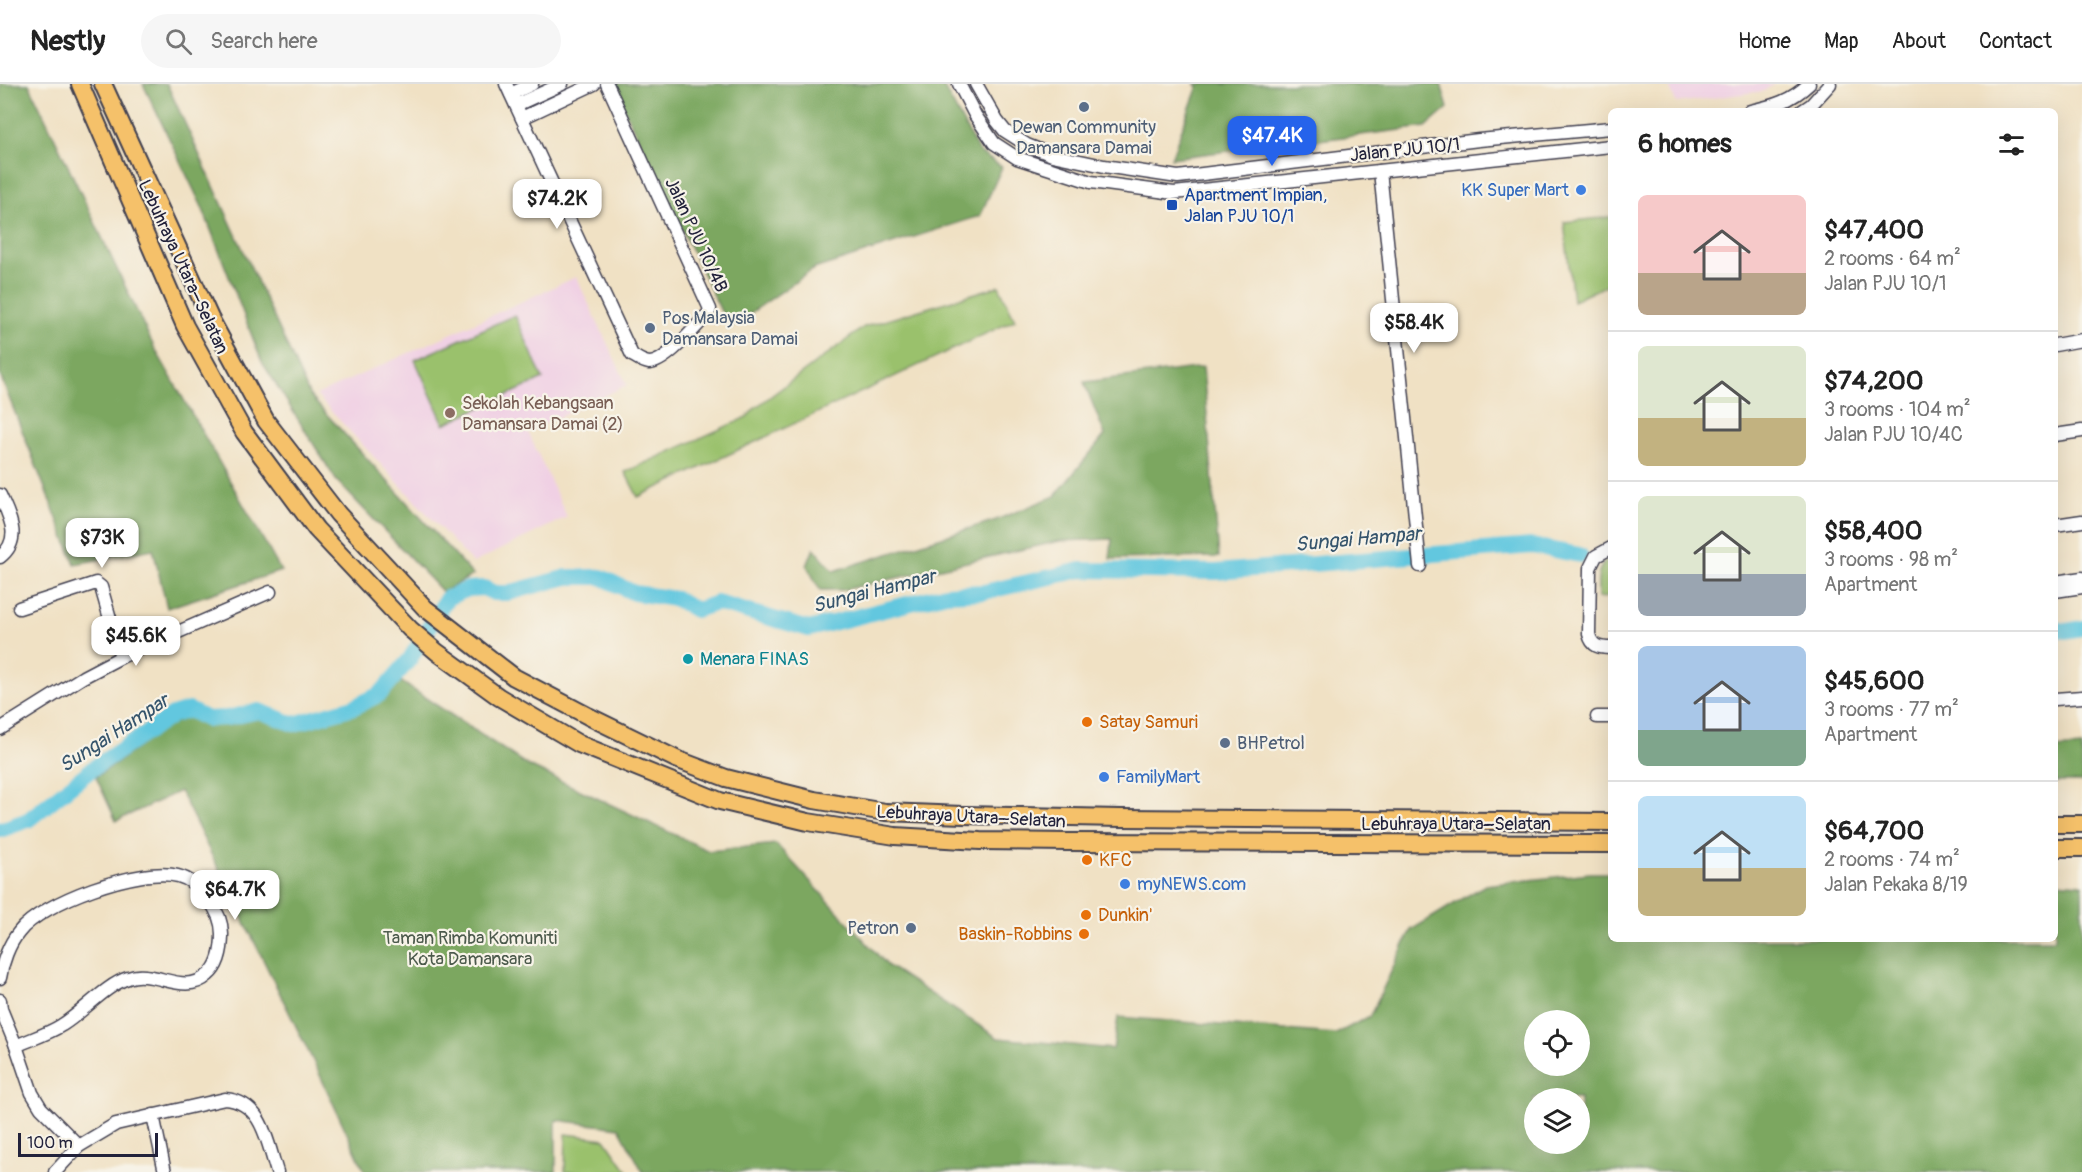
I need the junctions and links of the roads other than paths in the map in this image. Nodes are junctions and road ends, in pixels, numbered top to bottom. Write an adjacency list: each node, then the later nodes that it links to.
1 (80, 84): 48 (highway, Lebuhraya Utara–Selatan)
2 (103, 84): 45 (highway, Lebuhraya Utara–Selatan)
3 (532, 84): 11 (street)
4 (562, 84): 11 (street)
5 (594, 84): 14 (street)
6 (607, 84): 14 (street, Jalan PJU 10/4B)
7 (959, 84): 21 (street, Jalan PJU 10/1)
8 (976, 84): 19 (street, Jalan PJU 10/1)
9 (1809, 84): 12 (street)
10 (1830, 84): 13 (street)
11 (511, 94): 14 (street)
12 (1764, 108)
13 (1806, 108)
14 (522, 118)
15 (1608, 128): 16 (street, Jalan PJU 10/1)
16 (1597, 129): 17 (street); 19 (street, Jalan PJU 10/1)
17 (1608, 132)
18 (1608, 146): 20 (street, Jalan PJU 10/1)
19 (1306, 161): 21 (street)
20 (1380, 171): 21 (street, Jalan PJU 10/1); 31 (street)
21 (1262, 183)
22 (2082, 340): 23 (street)
23 (2058, 344)
24 (2082, 431): 25 (street)
25 (2058, 435)
26 (0, 495): 30 (street)
27 (2082, 521): 28 (street)
28 (2058, 525)
29 (1608, 550): 38 (street)
30 (0, 557)
31 (1420, 566)
32 (2082, 578): 33 (street)
33 (2058, 582)
34 (2082, 587): 35 (street)
35 (2058, 591)
36 (270, 592): 39 (street)
37 (19, 608): 39 (street)
38 (1608, 648)
39 (121, 657): 44 (street)
40 (2082, 697): 41 (street)
41 (2058, 699)
42 (1597, 717): 43 (street)
43 (1608, 717)
44 (0, 729)
45 (1608, 822)
46 (2058, 824): 47 (highway)
47 (2082, 824)
48 (1608, 844)
49 (2058, 848): 50 (highway)
50 (2082, 848)
51 (0, 978): 53 (street)
52 (0, 1000): 53 (street)
53 (16, 1046): 55 (street)
54 (153, 1116): 55 (street); 57 (street); 58 (street)
55 (79, 1146): 56 (street)
56 (55, 1172)
57 (165, 1172)
58 (277, 1172)

